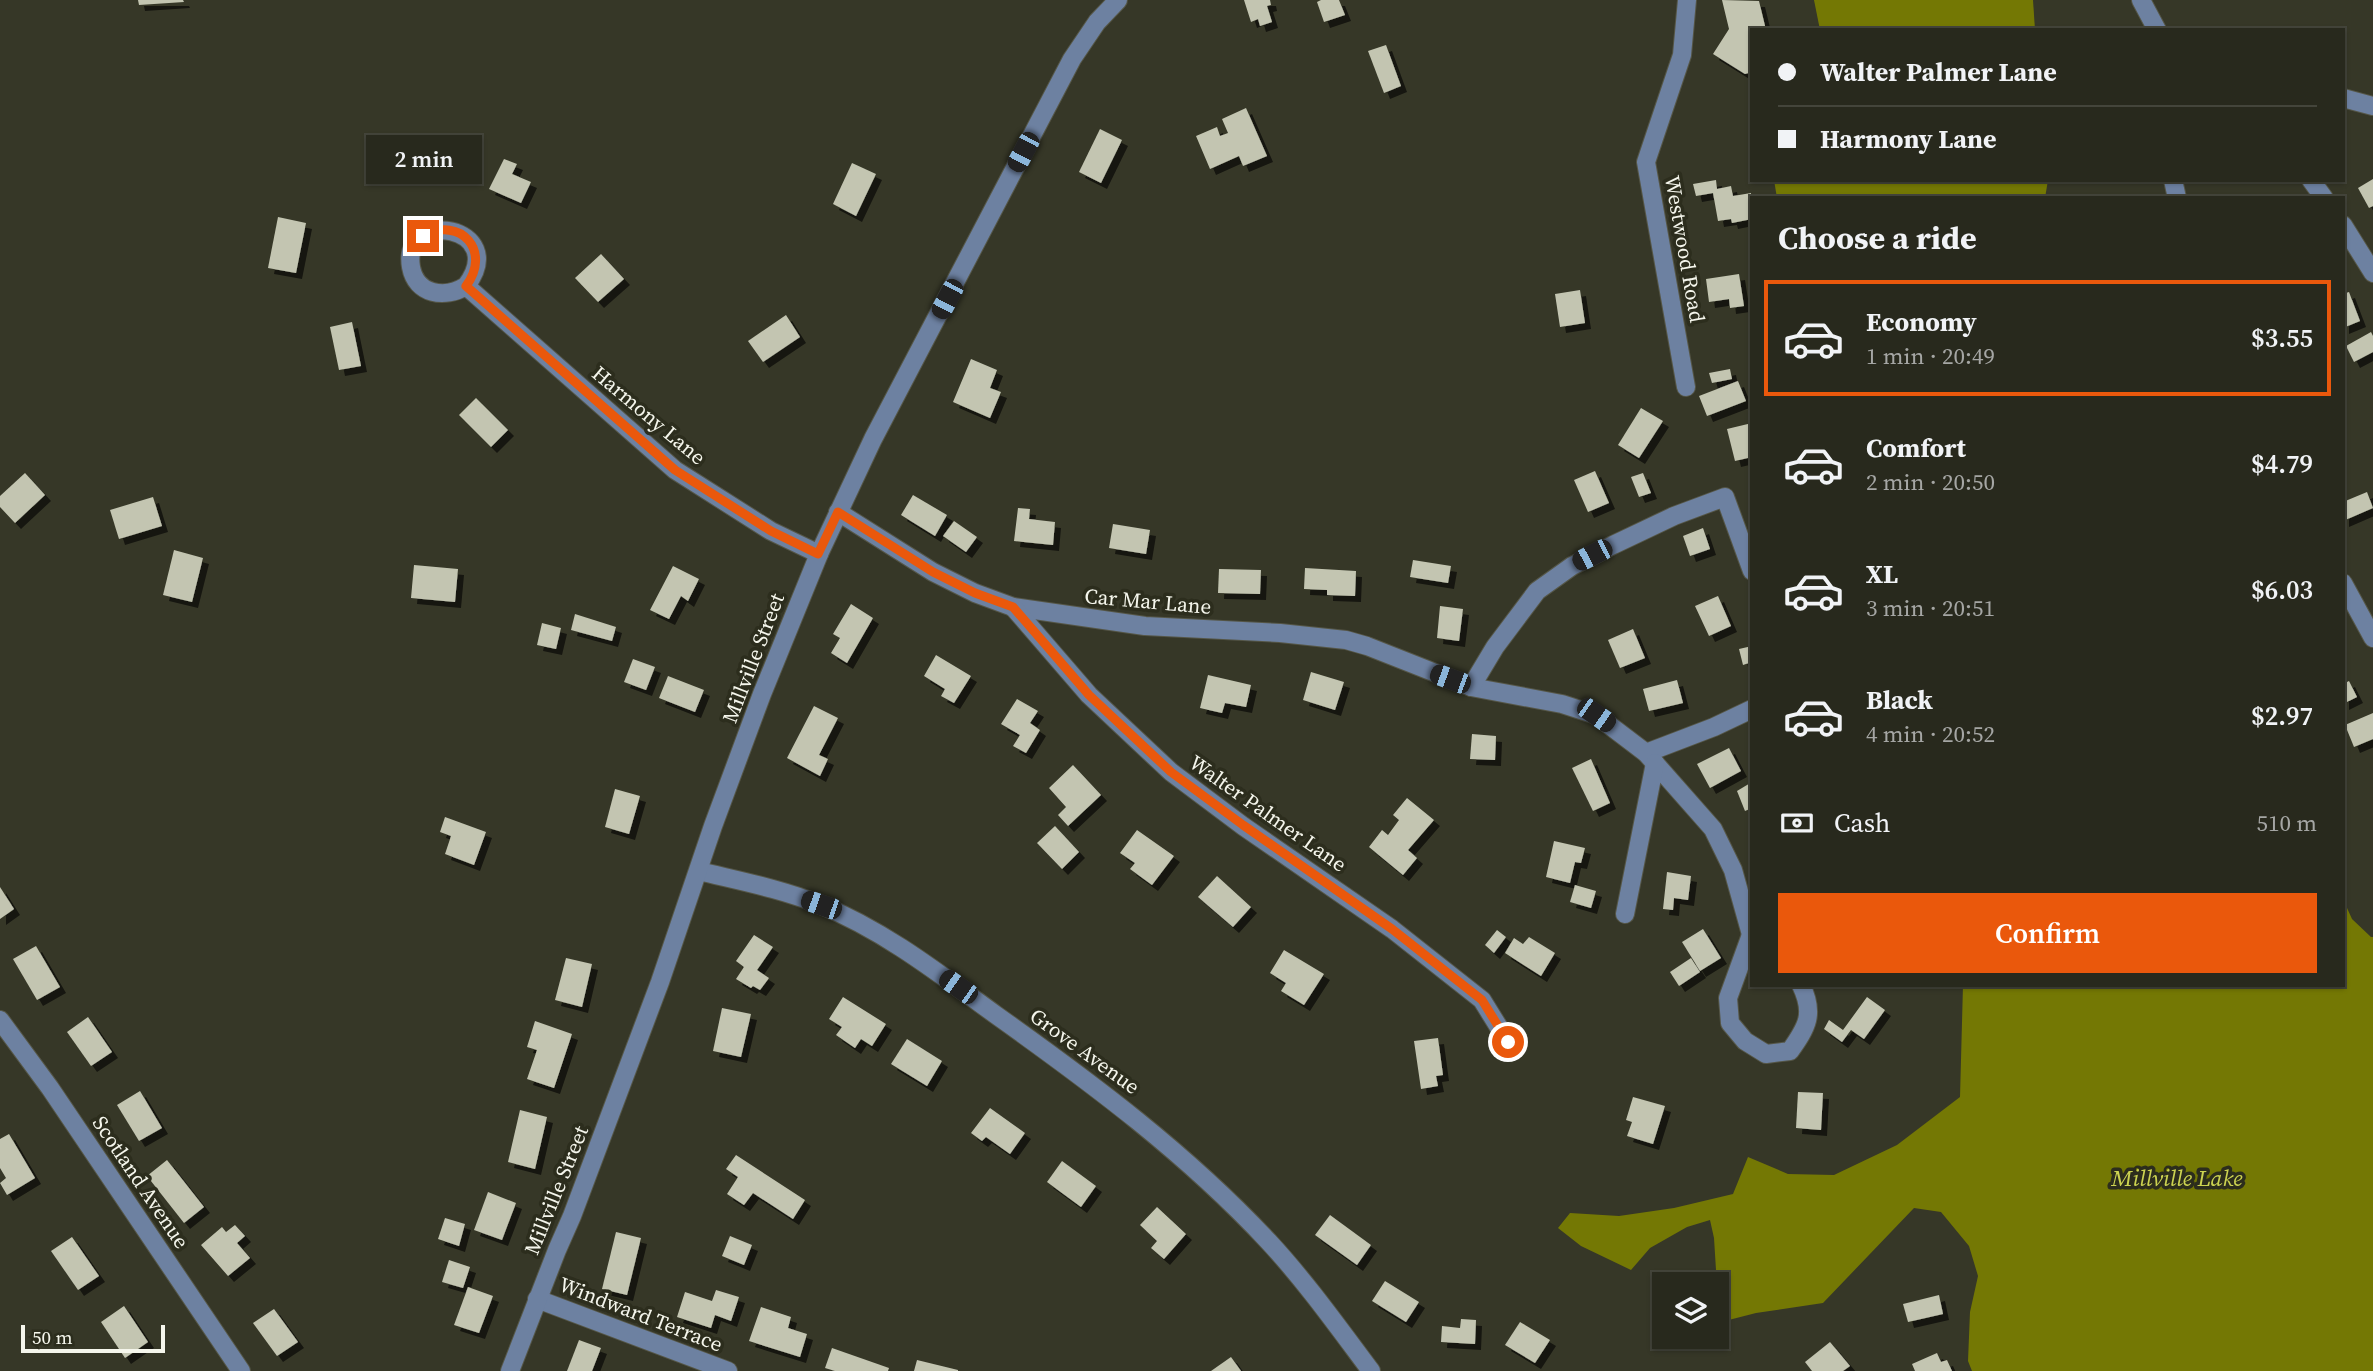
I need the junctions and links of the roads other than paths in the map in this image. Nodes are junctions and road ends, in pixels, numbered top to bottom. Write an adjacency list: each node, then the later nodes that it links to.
1 (1118, 0): 11 (street, Millville Street)
2 (1688, 0): 10 (street, Westwood Road)
3 (2141, 0): 4 (street)
4 (2156, 28)
5 (2345, 99): 6 (street)
6 (2373, 106)
7 (2345, 228): 8 (street)
8 (2373, 273)
9 (466, 286): 12 (street, Harmony Lane)
10 (1686, 387)
11 (838, 512): 12 (street, Millville Street); 15 (street, Car Mar Lane)
12 (818, 554): 20 (street, Millville Street)
13 (1750, 566): 17 (street)
14 (2345, 587): 16 (street)
15 (1013, 607): 17 (street, Car Mar Lane); 26 (street, Walter Palmer Lane)
16 (2373, 638)
17 (1471, 687): 19 (street, Car Mar Lane)
18 (1750, 710): 19 (street)
19 (1651, 758): 21 (street); 22 (street, Car Mar Lane)
20 (699, 872): 27 (street, Millville Street); 31 (street, Grove Avenue)
21 (1625, 914)
22 (1750, 934)
23 (1750, 941): 24 (street)
24 (1802, 987)
25 (0, 1020): 28 (street, Scotland Avenue)
26 (1508, 1042)
27 (537, 1299): 29 (street, Millville Street); 30 (street, Windward Terrace)
28 (242, 1371)
29 (510, 1371)
30 (728, 1371)
31 (1371, 1371)

